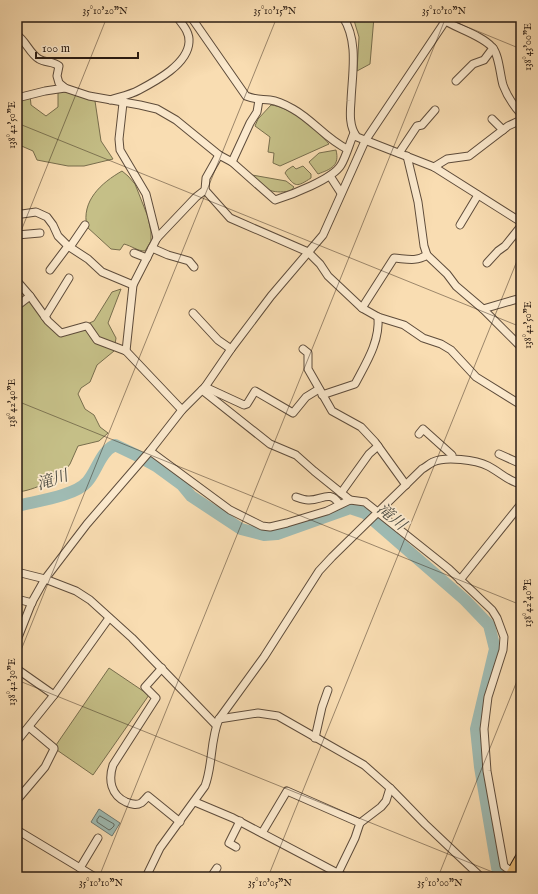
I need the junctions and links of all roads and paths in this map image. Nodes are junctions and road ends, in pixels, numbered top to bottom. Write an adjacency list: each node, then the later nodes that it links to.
1 (177, 17): 11 (street)
2 (191, 17): 12 (street)
3 (343, 17): 19 (street)
4 (439, 17): 5 (street)
5 (447, 19): 7 (street); 20 (street)
6 (17, 35): 9 (street)
7 (493, 48): 8 (street); 15 (street)
8 (456, 80)
9 (66, 88): 10 (street); 11 (street)
10 (17, 98)
11 (110, 100): 13 (street)
12 (259, 100): 21 (street); 25 (street)
13 (123, 103): 23 (street); 38 (street)
14 (435, 110): 22 (street)
15 (521, 114)
16 (492, 119): 18 (street)
17 (521, 120): 18 (street)
18 (503, 130): 26 (street)
19 (354, 133): 20 (street); 21 (street)
20 (365, 141): 22 (street); 29 (street)
21 (347, 149): 27 (street)
22 (399, 153): 24 (street)
23 (219, 155): 25 (street); 28 (street)
24 (407, 156): 26 (street); 43 (street)
25 (232, 162): 27 (street)
26 (434, 167): 30 (street)
27 (330, 176): 29 (street)
28 (205, 190): 38 (street); 42 (street)
29 (341, 193): 42 (street)
30 (478, 195): 32 (street); 34 (street)
31 (17, 212): 39 (street)
32 (521, 222)
33 (85, 225): 39 (street)
34 (460, 225)
35 (521, 226): 45 (street)
36 (40, 233): 37 (street)
37 (17, 235)
38 (157, 238): 40 (street)
39 (69, 246): 47 (street); 50 (street)
40 (152, 248): 44 (street); 46 (street)
41 (134, 252): 44 (street)
42 (308, 252): 54 (street); 60 (street)
43 (427, 255): 54 (street); 55 (street)
44 (147, 258): 50 (street)
45 (487, 263)
46 (194, 266)
47 (50, 270)
48 (69, 278): 57 (street)
49 (17, 281): 51 (street)
50 (133, 285): 62 (street)
51 (30, 296): 53 (street); 57 (street)
52 (521, 298): 55 (street)
53 (17, 306)
54 (362, 308): 58 (street)
55 (483, 309): 59 (street)
56 (193, 313): 60 (street)
57 (45, 317): 62 (street)
58 (378, 317): 64 (street); 65 (street)
59 (521, 347)
60 (231, 349): 63 (street)
61 (303, 349): 64 (street)
62 (126, 351): 66 (street)
63 (203, 389): 64 (street); 66 (street); 76 (street)
64 (320, 392): 68 (street)
65 (521, 405)
66 (182, 410): 69 (street)
67 (419, 434): 71 (street)
68 (378, 446): 75 (street); 76 (street)
69 (150, 451): 79 (street); 83 (street)
70 (499, 454): 72 (street)
71 (452, 455)
72 (520, 461): 73 (street)
73 (521, 474)
74 (521, 484): 75 (street)
75 (406, 485): 81 (street)
76 (341, 493): 78 (street)
77 (296, 497): 79 (street)
78 (350, 500): 79 (street); 81 (street)
79 (340, 504)
80 (521, 504): 84 (street)
81 (378, 513): 84 (street); 93 (street)
82 (17, 572): 83 (street)
83 (44, 579): 86 (street); 87 (street)
84 (460, 580): 113 (street)
85 (17, 599): 86 (street)
86 (32, 603): 88 (street)
87 (109, 618): 89 (street); 92 (street)
88 (17, 640)
89 (162, 668): 93 (street); 103 (street)
90 (17, 669): 92 (street)
91 (328, 690): 97 (street)
92 (54, 695): 94 (street)
93 (218, 722): 97 (street); 101 (street)
94 (29, 727): 96 (street); 100 (street)
95 (17, 728): 96 (street)
96 (23, 734): 98 (street)
97 (315, 738): 99 (street)
98 (17, 741)
99 (390, 788): 104 (street); 118 (street)
100 (17, 800)
101 (195, 802): 102 (street); 103 (street)
102 (240, 821): 106 (street); 108 (street)
103 (180, 822): 115 (street)
104 (360, 823): 106 (street); 112 (street)
105 (17, 830): 110 (street)
106 (262, 833): 112 (street)
107 (98, 838): 110 (street)
108 (236, 847)
109 (521, 856): 113 (main road)
110 (80, 868): 114 (street)
111 (217, 868): 116 (street)
112 (338, 873): 117 (street)
113 (510, 875)
114 (95, 877)
115 (146, 877)
116 (211, 877)
117 (345, 877)
118 (481, 877)

